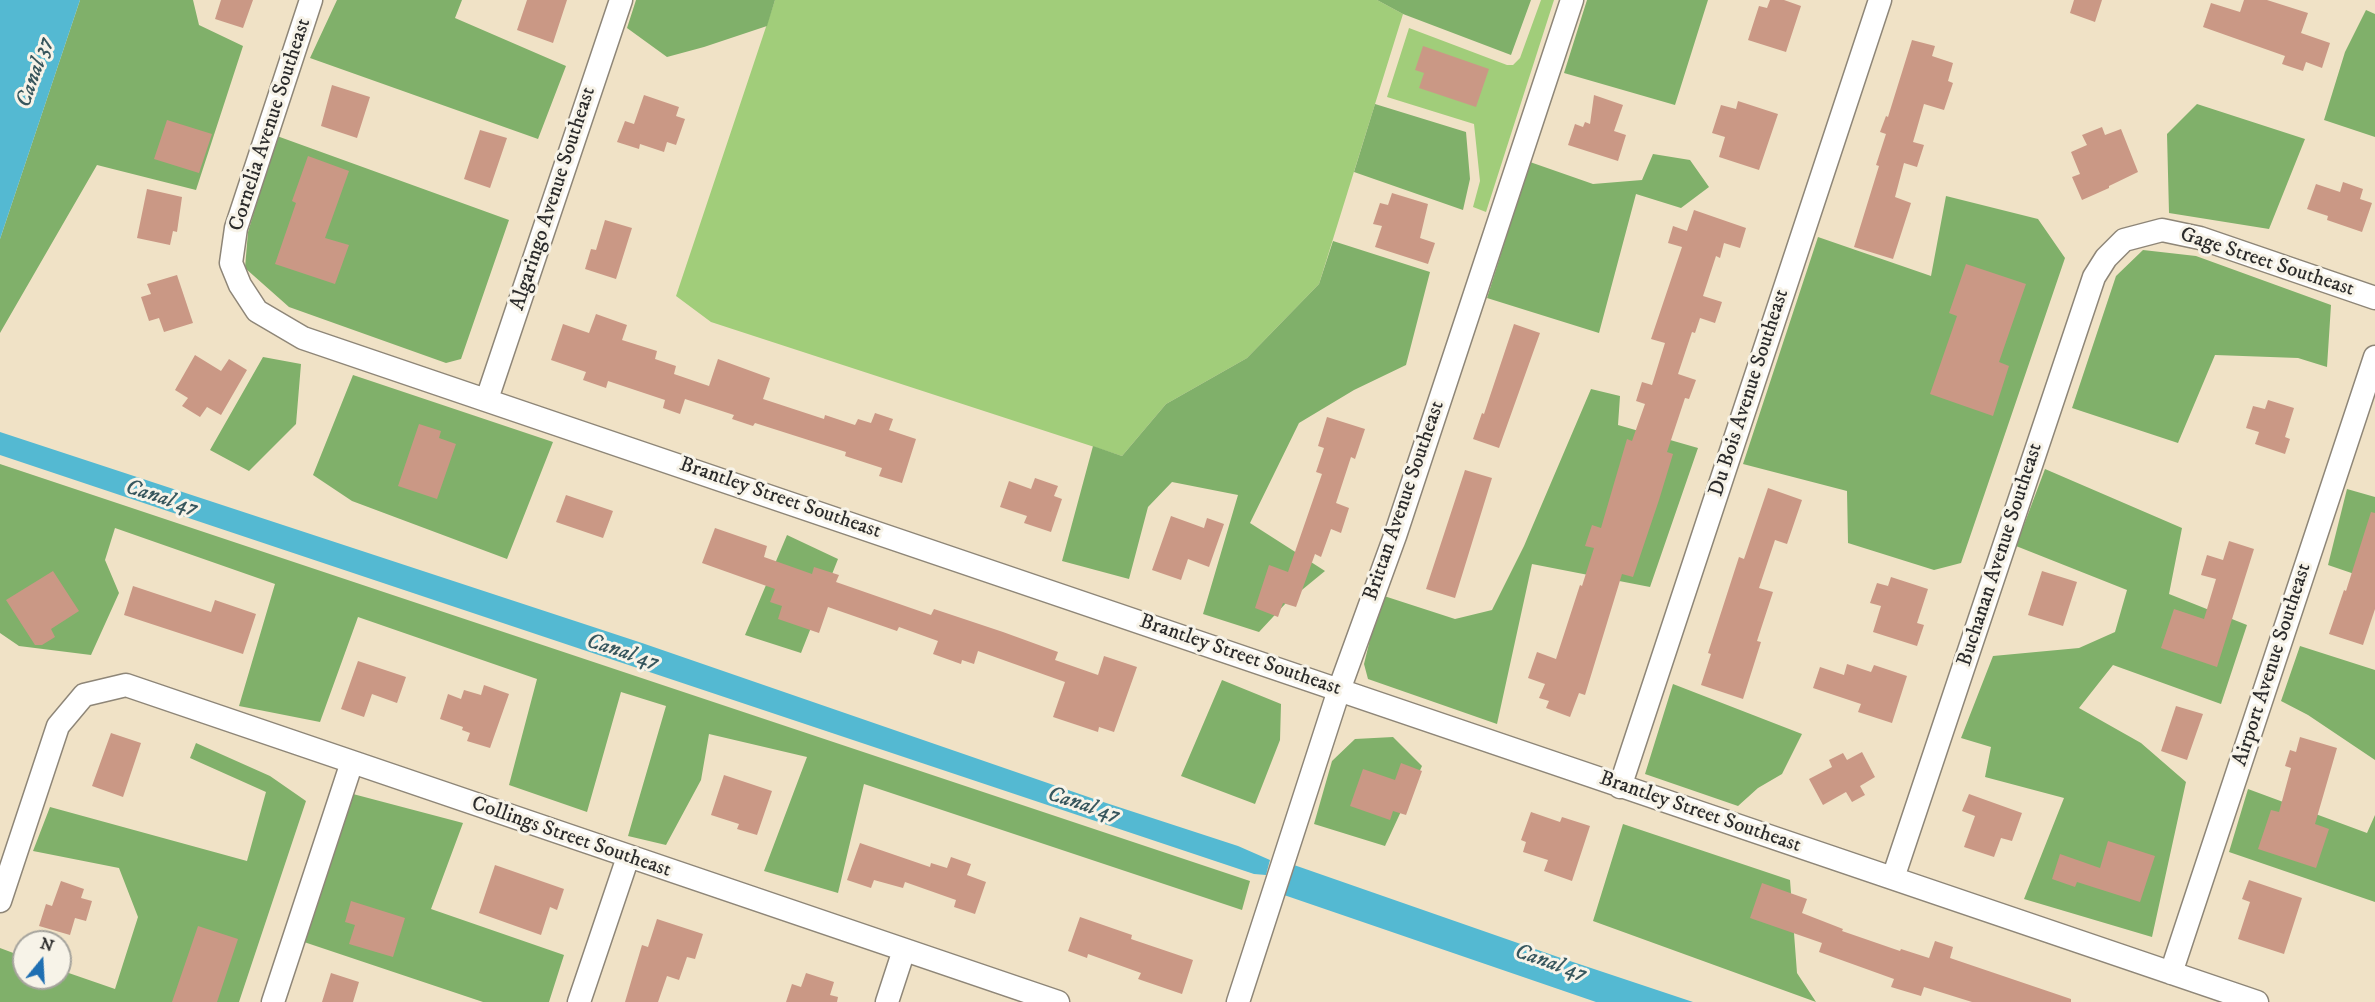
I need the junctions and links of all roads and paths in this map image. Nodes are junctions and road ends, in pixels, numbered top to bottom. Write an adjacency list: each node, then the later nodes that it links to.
1 (311, 0): 6 (street, Cornelia Avenue Southeast)
2 (621, 0): 9 (street, Algaringo Avenue Southeast)
3 (1572, 0): 10 (street, Brittan Avenue Southeast)
4 (1880, 0): 12 (street, Du Bois Avenue Southeast)
5 (2124, 240): 7 (street, Gage Street Southeast); 14 (street, Buchanan Avenue Southeast)
6 (240, 285): 9 (street, Brantley Street Southeast)
7 (2375, 298)
8 (2375, 357): 17 (street, Airport Avenue Southeast)
9 (488, 399): 10 (street, Brantley Street Southeast)
10 (1339, 690): 12 (street, Brantley Street Southeast); 22 (street, Brittan Avenue Southeast)
11 (352, 762): 13 (street, Collings Street Southeast); 15 (street, Collings Street Southeast); 18 (street)
12 (1620, 787): 14 (street, Brantley Street Southeast)
13 (628, 858): 16 (street, Collings Street Southeast); 19 (street)
14 (1893, 878): 17 (street, Brantley Street Southeast)
15 (0, 901)
16 (904, 950): 20 (street); 21 (street, Collings Street Southeast)
17 (2171, 973): 23 (street, Brantley Street Southeast)
18 (273, 1002)
19 (579, 1002)
20 (887, 1002)
21 (1058, 1002)
22 (1238, 1002)
23 (2257, 1002)

